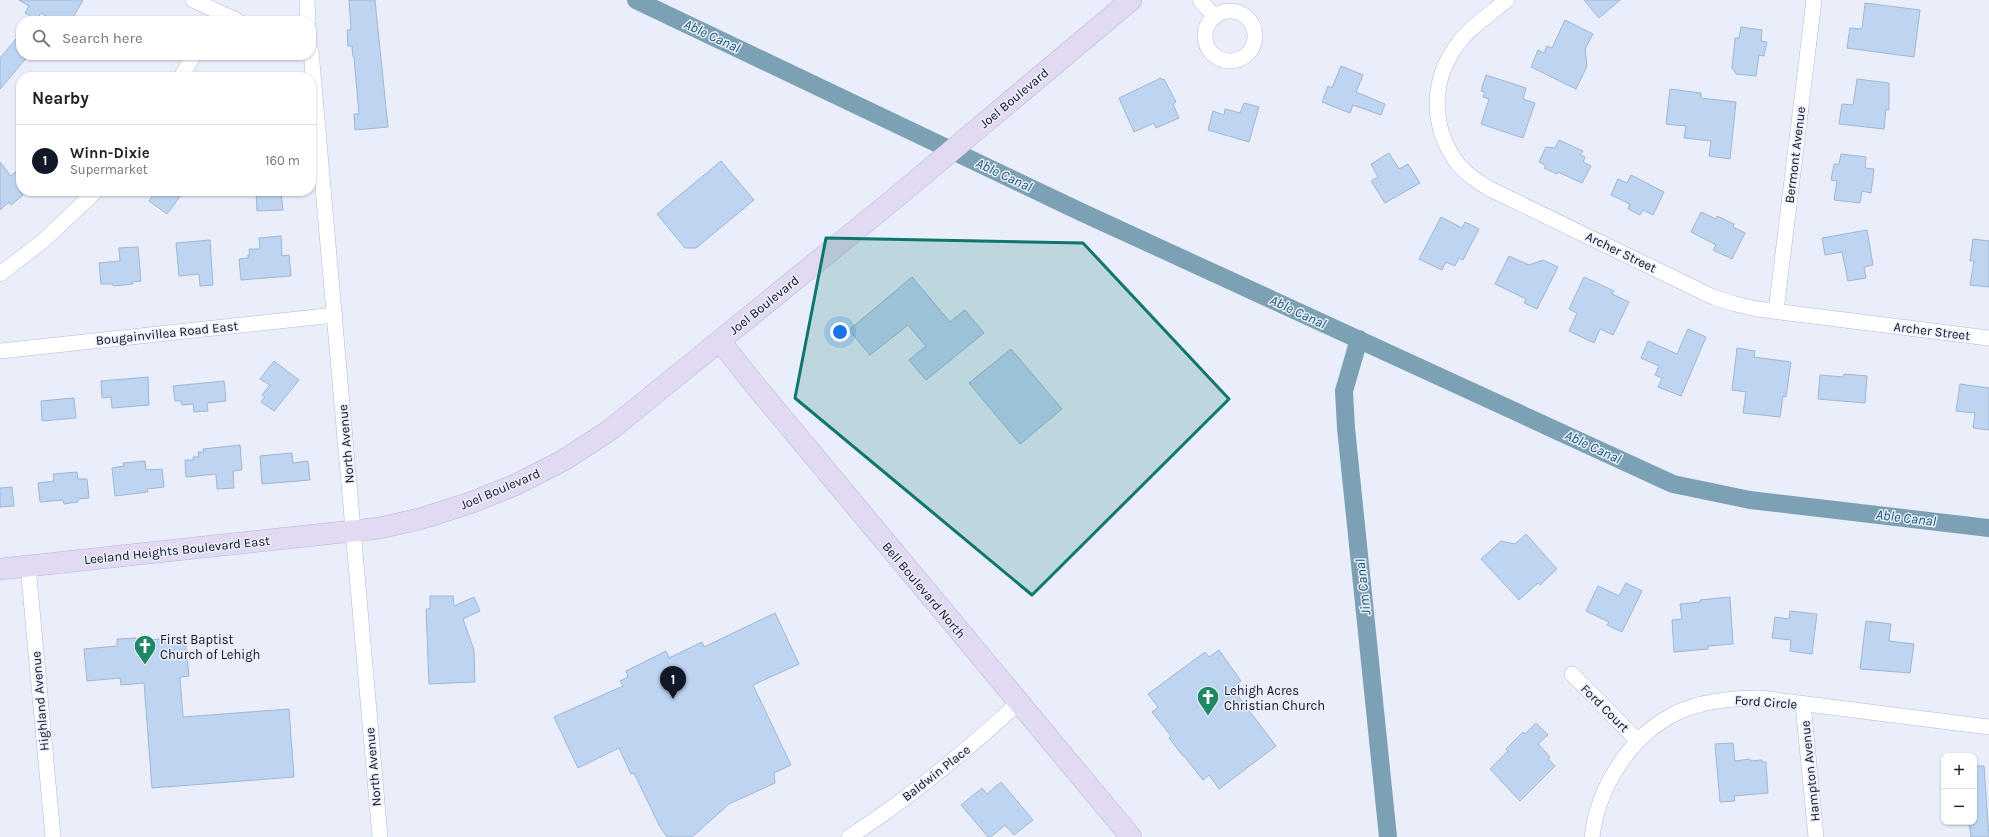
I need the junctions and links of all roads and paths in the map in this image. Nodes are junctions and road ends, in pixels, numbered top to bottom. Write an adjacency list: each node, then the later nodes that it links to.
1 (193, 0): 7 (street)
2 (306, 0): 8 (street)
3 (1131, 0): 20 (main road, Joel Boulevard)
4 (1200, 0): 9 (street)
5 (1507, 0): 17 (street, Archer Street)
6 (1814, 0): 17 (street, Bermont Avenue)
7 (213, 16)
8 (308, 16)
9 (1215, 17)
10 (191, 60): 12 (street)
11 (308, 60): 13 (street, North Avenue)
12 (184, 72)
13 (310, 72)
14 (316, 133): 18 (street, North Avenue)
15 (91, 196): 16 (street)
16 (0, 274)
17 (1776, 311): 19 (street, Archer Street)
18 (335, 315): 21 (street, Bougainvillea Road East); 22 (street, North Avenue)
19 (1989, 338)
20 (720, 340): 22 (main road, Joel Boulevard); 26 (main road, Bell Boulevard North)
21 (0, 351)
22 (353, 532): 23 (main road, Leeland Heights Boulevard East); 31 (street, North Avenue)
23 (28, 566): 24 (main road, Leeland Heights Boulevard East); 30 (street, Highland Avenue)
24 (0, 569)
25 (1572, 674): 29 (street, Ford Court)
26 (1018, 703): 32 (street, Baldwin Place); 33 (main road, Bell Boulevard North)
27 (1803, 704): 28 (street, Ford Circle); 29 (street, Ford Circle); 35 (street, Hampton Avenue)
28 (1989, 727)
29 (1638, 741): 34 (street, Ford Circle)
30 (53, 837)
31 (380, 837)
32 (849, 837)
33 (1131, 837)
34 (1592, 837)
35 (1816, 837)

